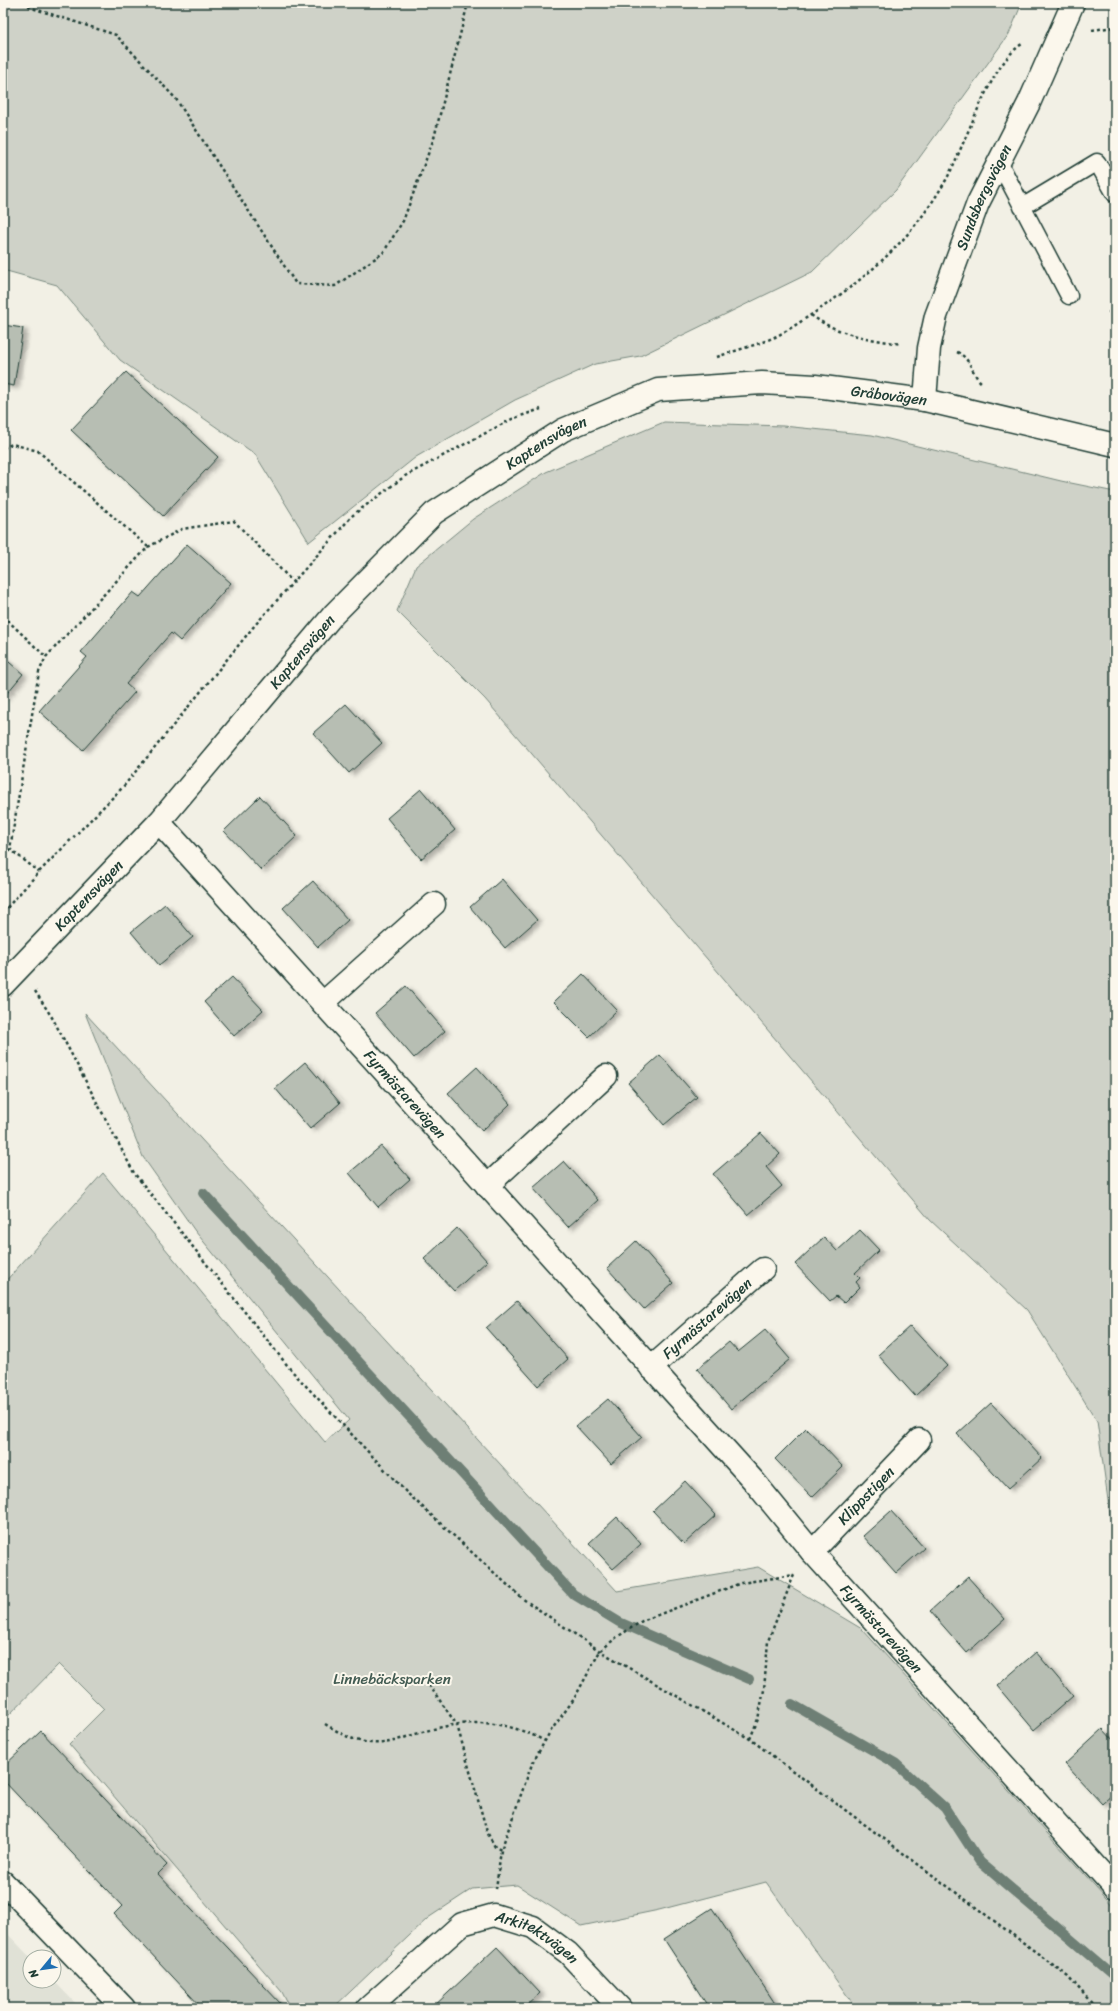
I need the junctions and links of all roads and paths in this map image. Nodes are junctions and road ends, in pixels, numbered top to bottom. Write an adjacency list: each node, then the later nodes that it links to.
1 (23, 3): 2 (path)
2 (468, 3)
3 (1073, 3): 4 (street, Sundsbergsvägen)
4 (999, 162): 6 (lane); 9 (street, Sundsbergsvägen)
5 (1115, 194): 6 (lane)
6 (1022, 207): 7 (lane)
7 (1069, 296)
8 (811, 315): 9 (path)
9 (929, 348): 10 (path); 12 (street, Sundsbergsvägen)
10 (983, 384)
11 (658, 390): 12 (street, Gråbovägen); 19 (street, Kaptensvägen)
12 (925, 400): 13 (street, Gråbovägen)
13 (1115, 445)
14 (3, 448): 15 (path)
15 (148, 547): 16 (path); 18 (path)
16 (293, 582)
17 (3, 616): 18 (path)
18 (46, 656): 20 (path)
19 (159, 822): 24 (street, Kaptensvägen); 25 (street, Fyrmästarevägen)
20 (10, 849): 21 (path); 22 (path)
21 (3, 856)
22 (39, 872)
23 (434, 904): 25 (street)
24 (10, 978): 33 (path)
25 (323, 1003): 27 (street, Fyrmästarevägen)
26 (606, 1076): 27 (street)
27 (487, 1186): 29 (street, Fyrmästarevägen)
28 (763, 1269): 29 (street, Fyrmästarevägen)
29 (651, 1368): 31 (street, Fyrmästarevägen)
30 (919, 1440): 31 (street, Klippstigen)
31 (812, 1552): 32 (path); 41 (street, Fyrmästarevägen)
32 (794, 1575): 33 (path); 37 (path)
33 (600, 1651): 37 (path); 38 (path)
34 (429, 1685): 36 (path)
35 (325, 1724): 36 (path)
36 (457, 1725): 38 (path); 39 (path)
37 (750, 1739): 46 (path)
38 (545, 1741): 39 (path)
39 (501, 1850): 42 (path)
40 (3, 1882): 43 (street)
41 (1115, 1888)
42 (494, 1915): 44 (street, Arkitektvägen); 45 (street, Arkitektvägen)
43 (124, 2008)
44 (368, 2008)
45 (620, 2008)
46 (1096, 2008)

